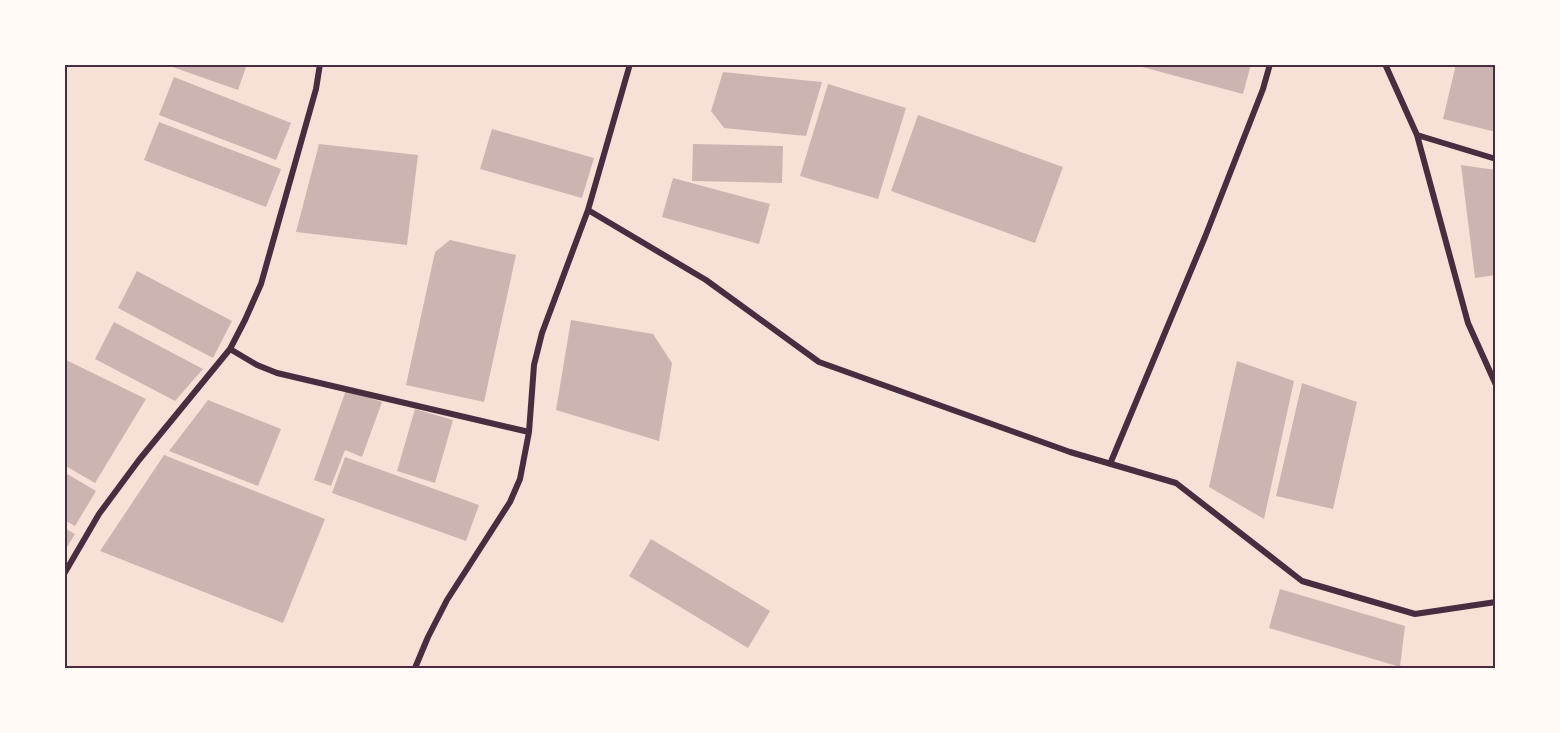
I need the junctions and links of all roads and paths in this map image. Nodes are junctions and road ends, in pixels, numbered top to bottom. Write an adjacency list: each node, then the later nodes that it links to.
1 (321, 64): 8 (street)
2 (630, 64): 7 (street)
3 (1270, 64): 11 (street)
4 (1385, 64): 5 (street)
5 (1417, 135): 6 (street); 9 (street)
6 (1496, 159)
7 (588, 210): 10 (street); 11 (street)
8 (230, 349): 10 (street); 12 (street)
9 (1496, 385)
10 (529, 432): 14 (street)
11 (1110, 464): 13 (street)
12 (64, 574)
13 (1496, 602)
14 (415, 669)

